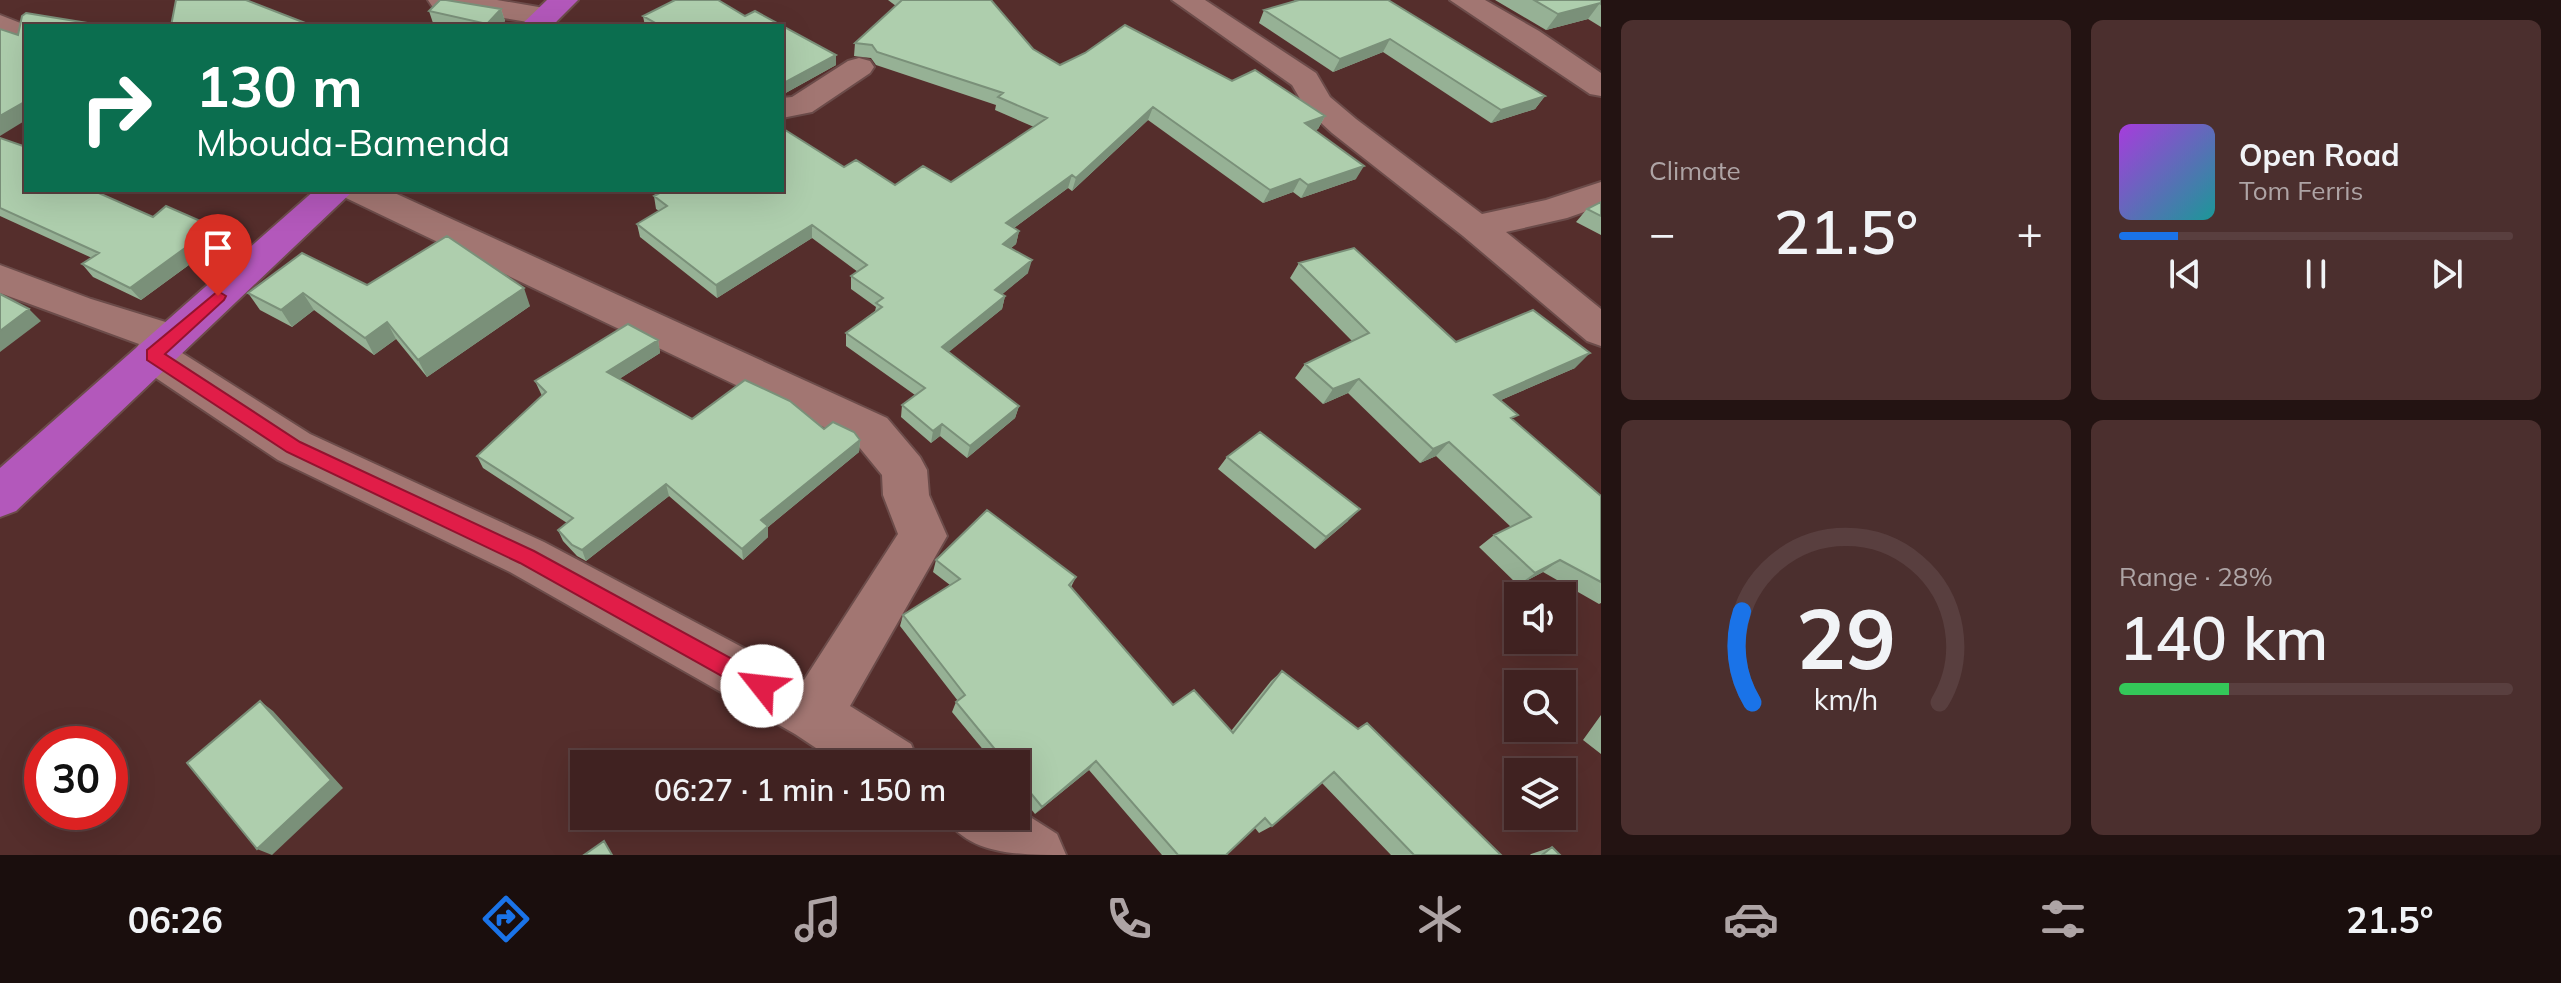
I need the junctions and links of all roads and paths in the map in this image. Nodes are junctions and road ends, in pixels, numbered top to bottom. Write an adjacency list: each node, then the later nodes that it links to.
1 (442, 0): 4 (street)
2 (1186, 0): 13 (street)
3 (1464, 0): 8 (street)
4 (549, 14)
5 (0, 24): 6 (street)
6 (24, 35)
7 (859, 67): 9 (street)
8 (1601, 87)
9 (784, 108)
10 (334, 192): 16 (highway)
11 (362, 192): 18 (street)
12 (1601, 193): 13 (street)
13 (1476, 227): 15 (street)
14 (0, 278): 16 (street)
15 (1601, 331)
16 (162, 347): 17 (highway); 18 (street)
17 (0, 497)
18 (814, 715): 19 (street)
19 (869, 750)
20 (996, 830): 21 (street)
21 (1036, 855)

